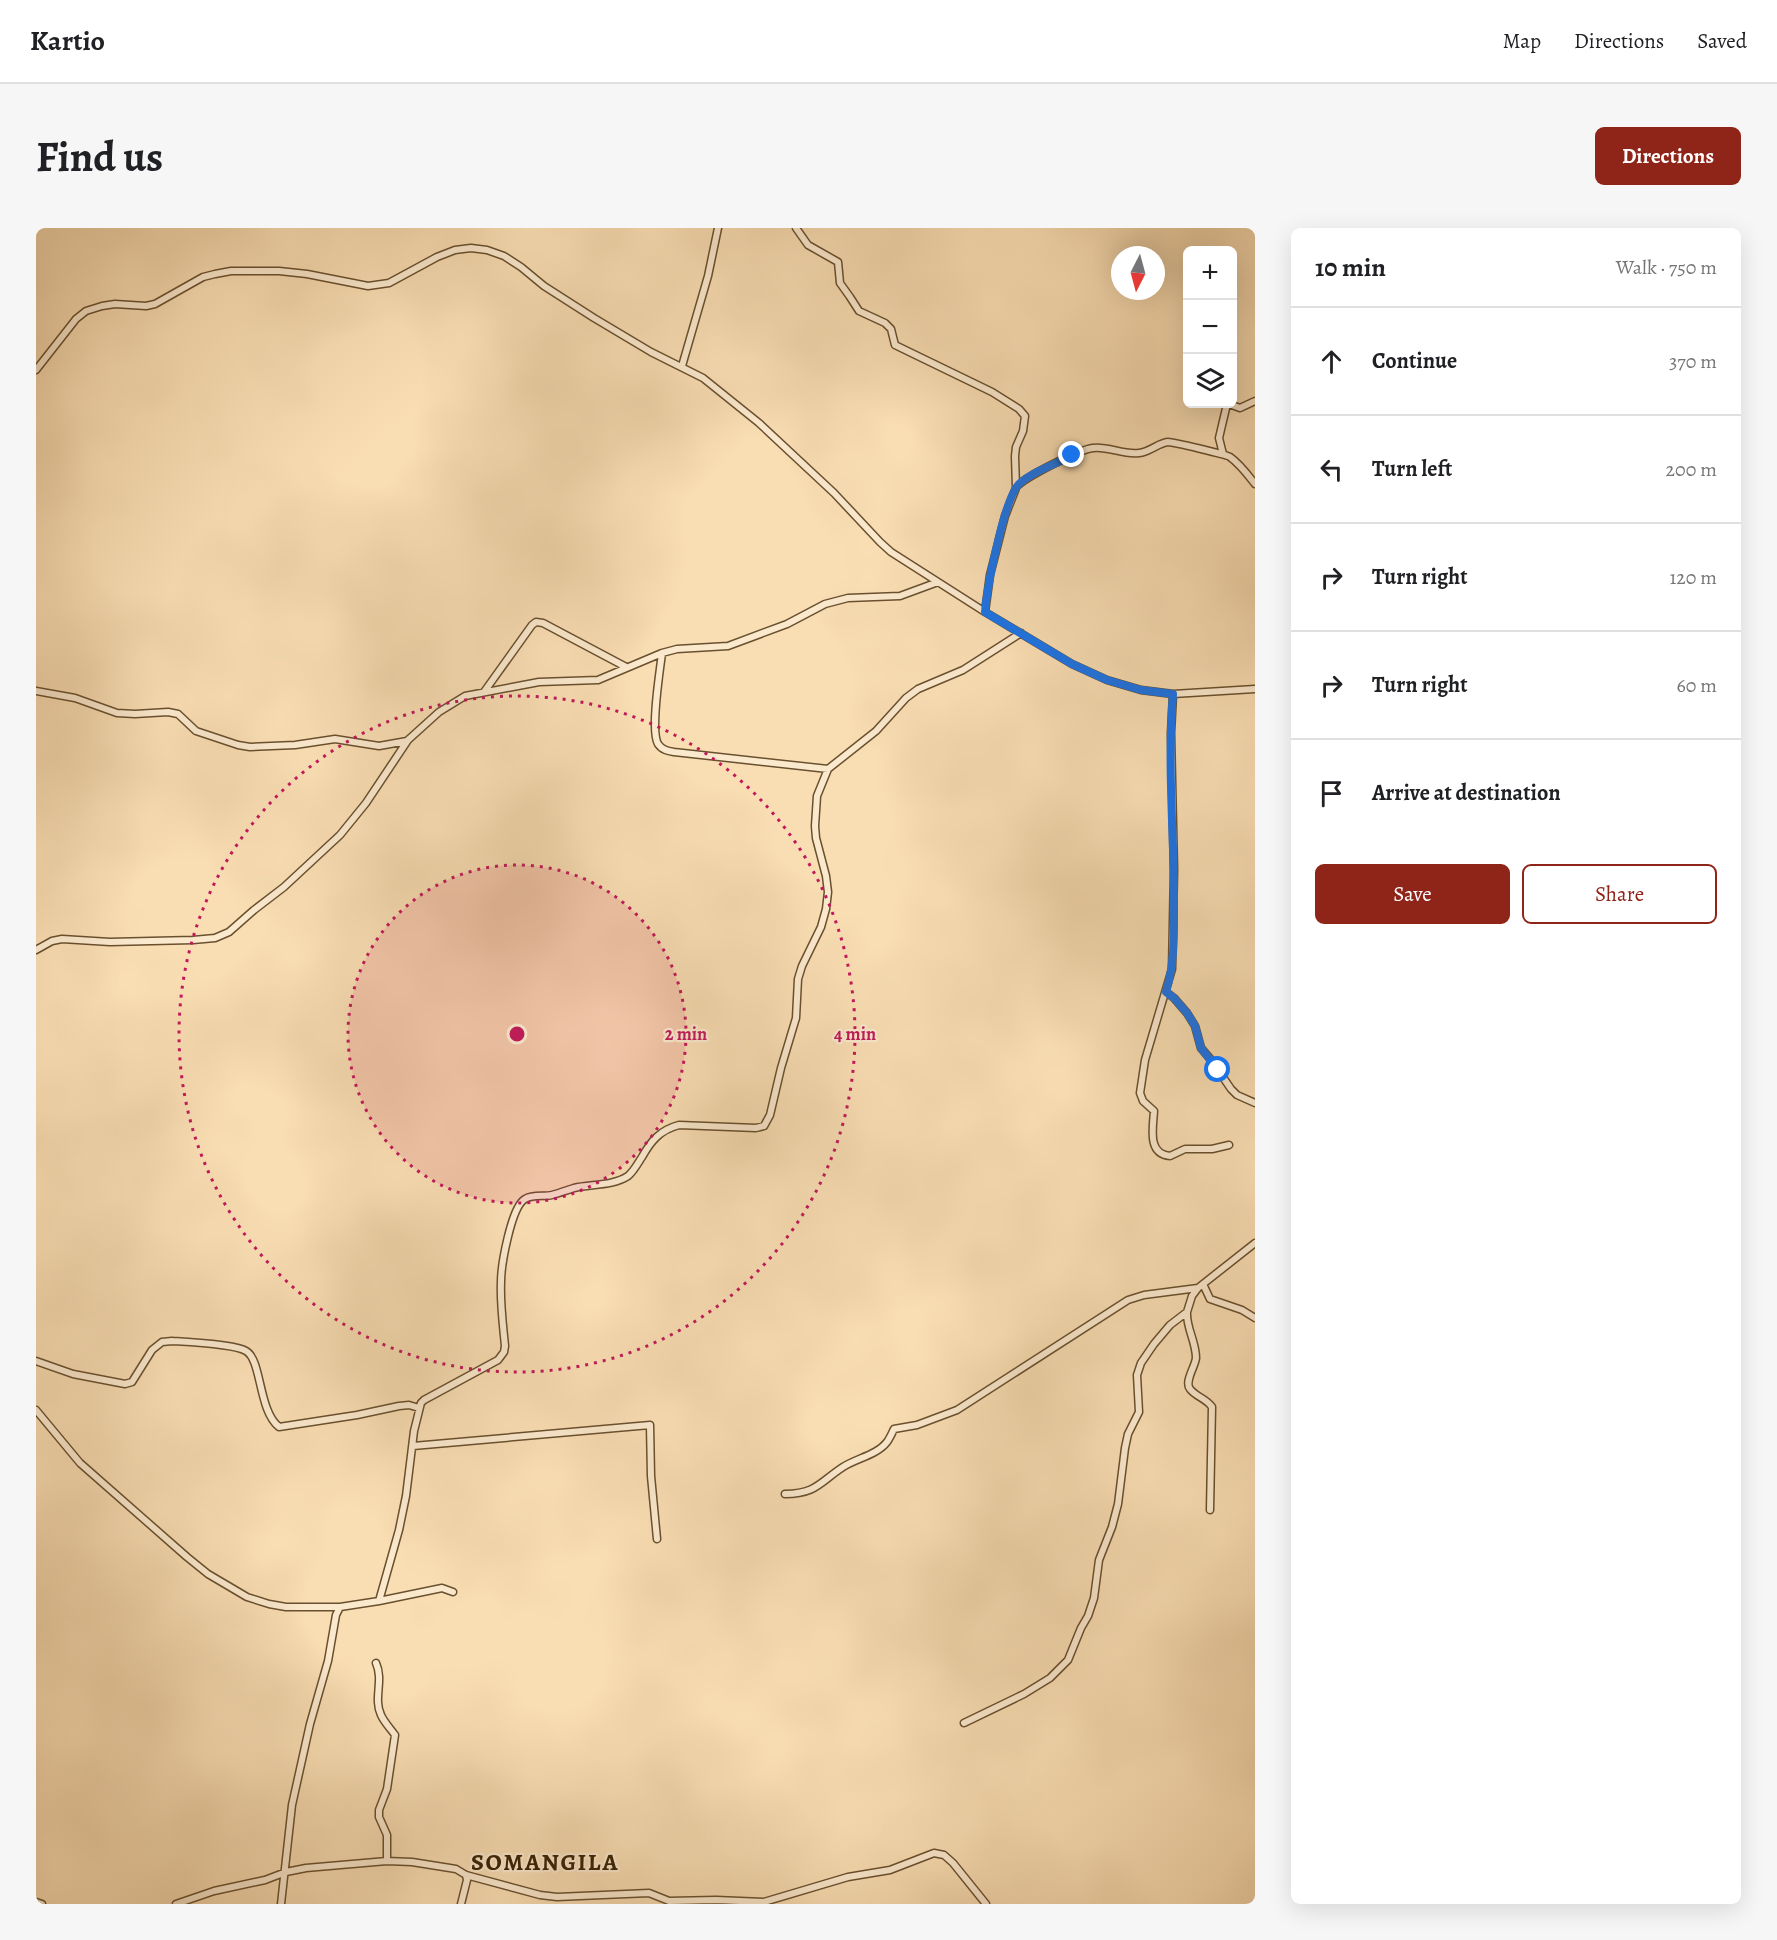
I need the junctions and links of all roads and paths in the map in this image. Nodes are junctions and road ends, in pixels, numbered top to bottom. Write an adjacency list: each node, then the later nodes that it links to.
1 (718, 228): 3 (street)
2 (796, 228): 10 (street)
3 (682, 366): 4 (street); 11 (street)
4 (36, 370)
5 (1255, 401): 6 (street)
6 (1237, 407)
7 (1227, 408): 8 (street)
8 (1224, 454): 9 (street); 10 (street)
9 (1255, 484)
10 (1016, 488): 12 (street)
11 (938, 582): 12 (street); 14 (street)
12 (985, 612): 13 (street)
13 (1021, 633): 19 (street); 21 (street)
14 (662, 653): 15 (street); 21 (street)
15 (626, 668): 18 (street); 18 (street)
16 (1255, 689): 19 (street)
17 (36, 691): 20 (street)
18 (484, 692): 20 (street)
19 (1173, 694): 23 (street)
20 (408, 740): 22 (street)
21 (828, 769): 31 (street)
22 (36, 950)
23 (1166, 992): 24 (street); 25 (street)
24 (1255, 1103)
25 (1229, 1145)
26 (1255, 1243): 27 (street)
27 (1201, 1286): 28 (street); 29 (street); 34 (street)
28 (1187, 1311): 35 (street); 41 (street)
29 (1255, 1318)
30 (36, 1361): 31 (street)
31 (419, 1408): 33 (street)
32 (36, 1410): 39 (street)
33 (412, 1446): 36 (street); 38 (street)
34 (785, 1494)
35 (1210, 1510)
36 (657, 1539)
37 (453, 1592): 38 (street)
38 (379, 1601): 39 (street)
39 (340, 1607): 43 (street)
40 (376, 1663): 42 (street)
41 (964, 1722)
42 (387, 1861): 43 (street); 44 (street)
43 (286, 1872): 47 (street); 48 (street)
44 (466, 1875): 49 (street); 50 (street)
45 (36, 1902): 46 (street)
46 (42, 1904)
47 (176, 1904)
48 (281, 1904)
49 (461, 1904)
50 (986, 1904)

